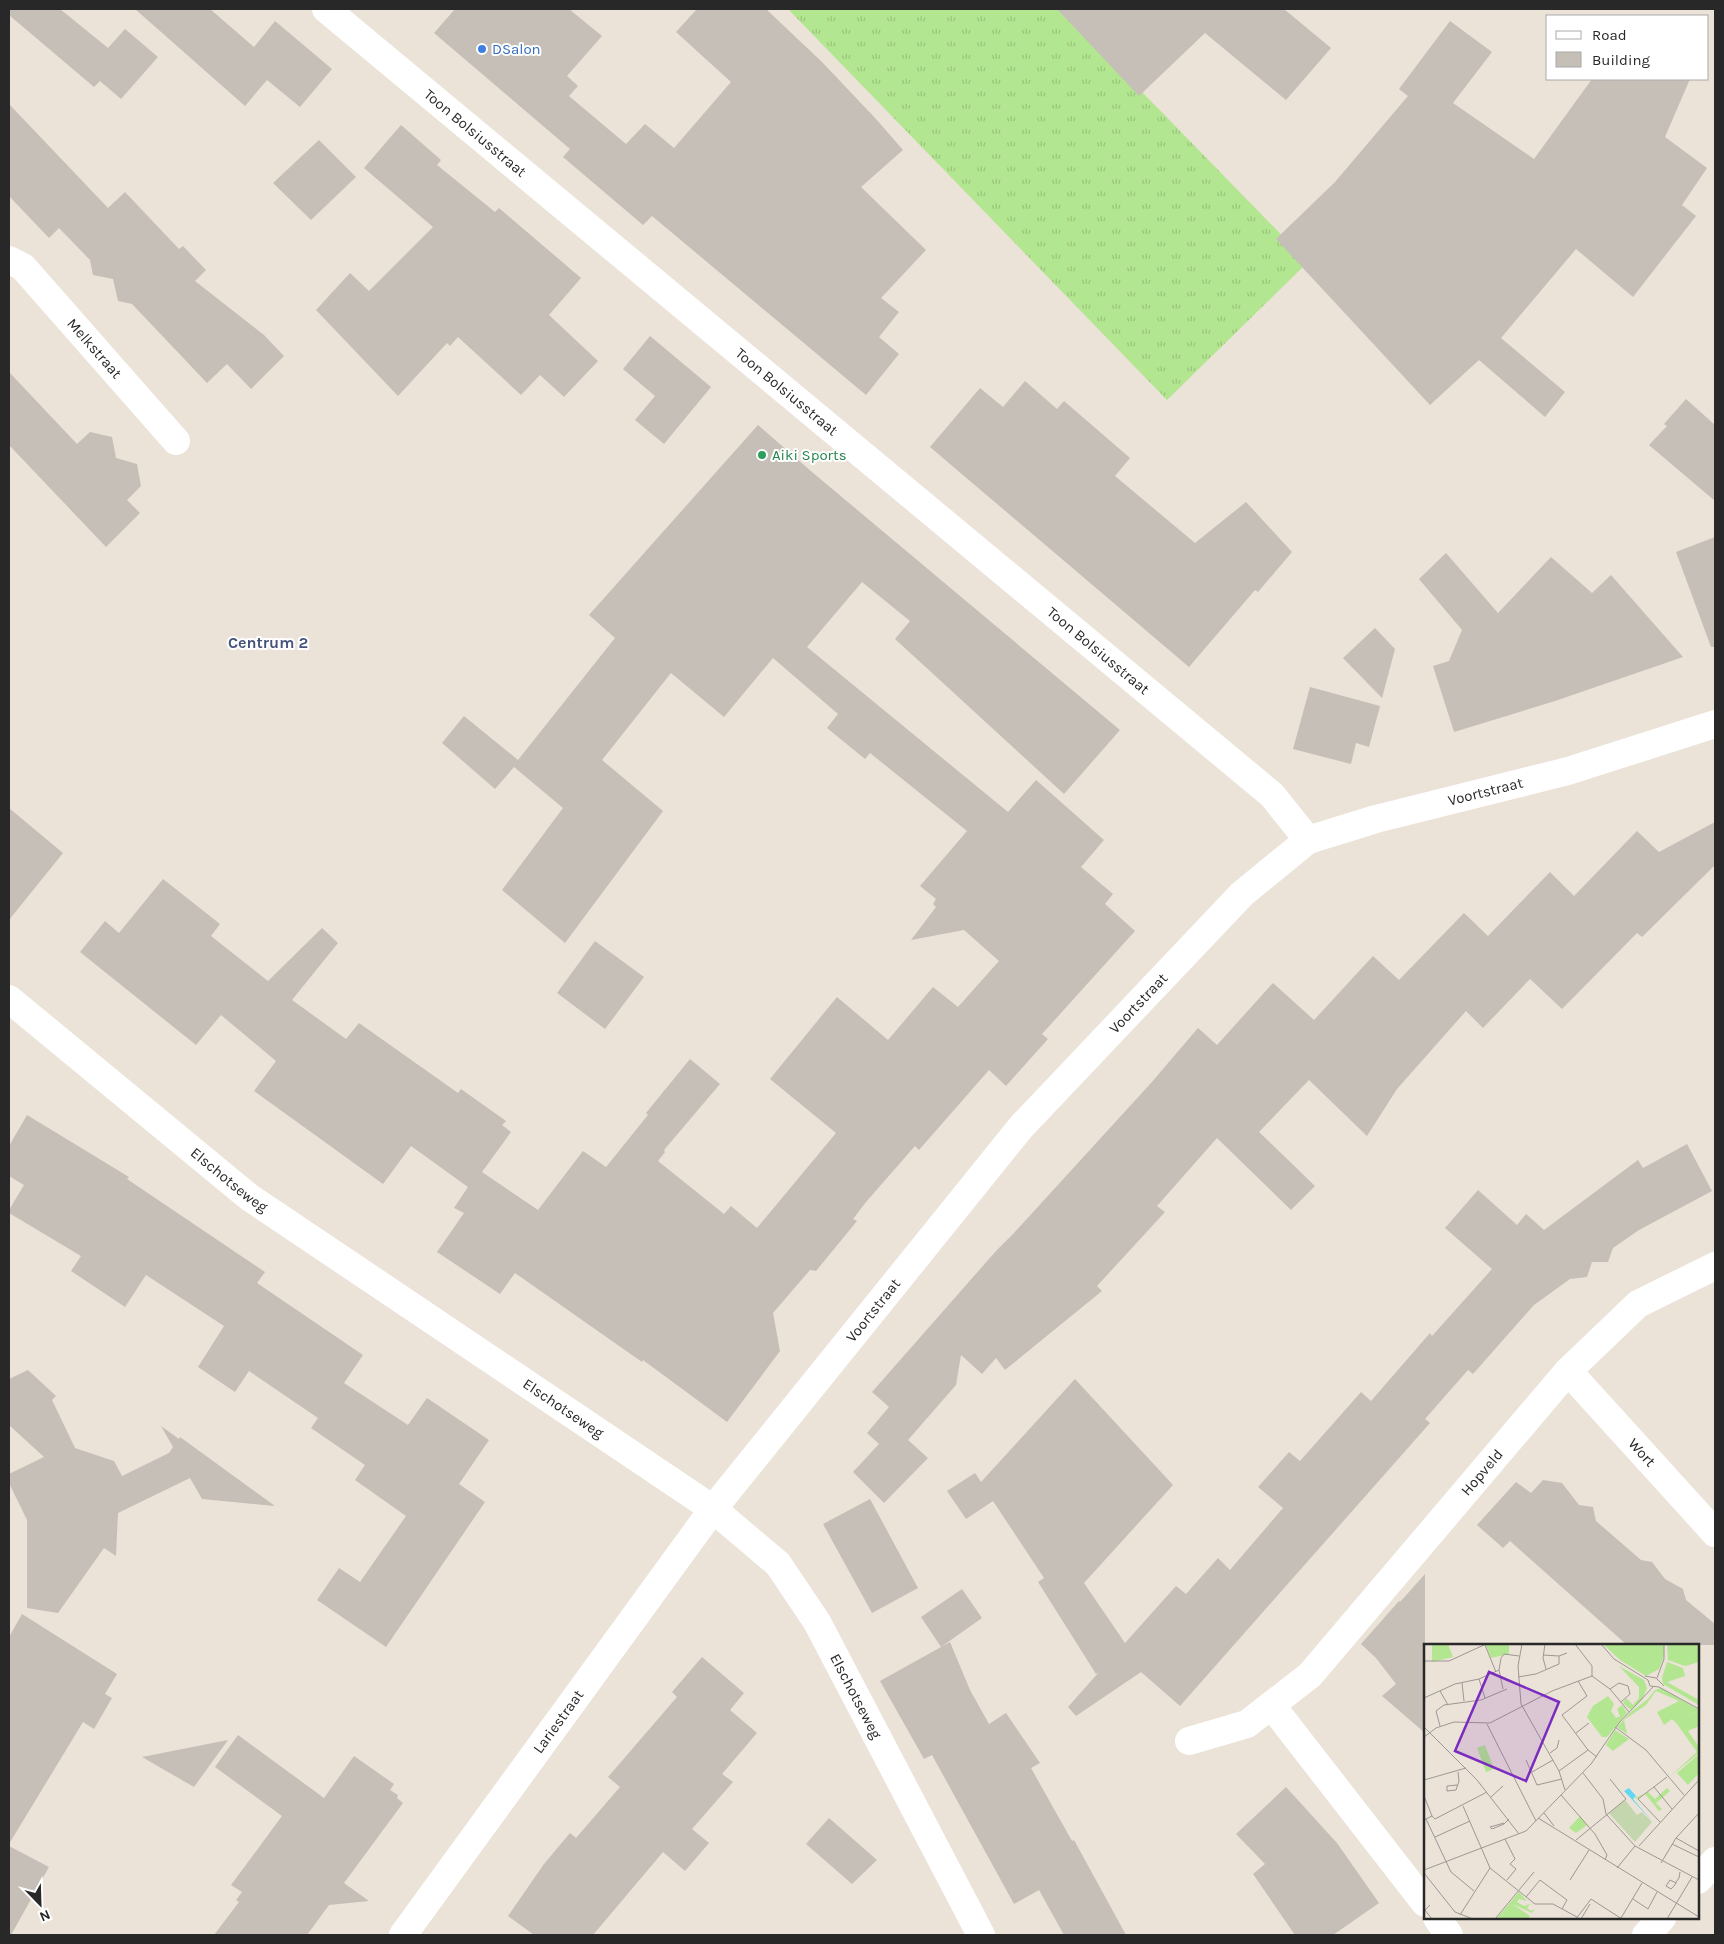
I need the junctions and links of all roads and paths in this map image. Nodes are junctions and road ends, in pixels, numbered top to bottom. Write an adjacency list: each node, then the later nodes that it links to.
1 (326, 9): 5 (street, Toon Bolsiusstraat)
2 (9, 260): 3 (street, Melkstraat)
3 (176, 441)
4 (1715, 724): 5 (street, Voortstraat)
5 (1308, 840): 9 (street, Voortstraat)
6 (9, 999): 9 (street, Elschotseweg)
7 (1715, 1266): 8 (street, Hopveld)
8 (1568, 1371): 10 (street, Wort); 11 (street, Hopveld)
9 (713, 1509): 18 (street, Lariestraat); 19 (street, Elschotseweg)
10 (1715, 1533)
11 (1272, 1706): 12 (street, Hopveld); 15 (street)
12 (1189, 1741)
13 (1715, 1862): 14 (street)
14 (1699, 1879)
15 (1424, 1902)
16 (1438, 1919): 20 (street)
17 (1661, 1919): 21 (street)
18 (403, 1935)
19 (981, 1935)
20 (1450, 1935)
21 (1646, 1935)

